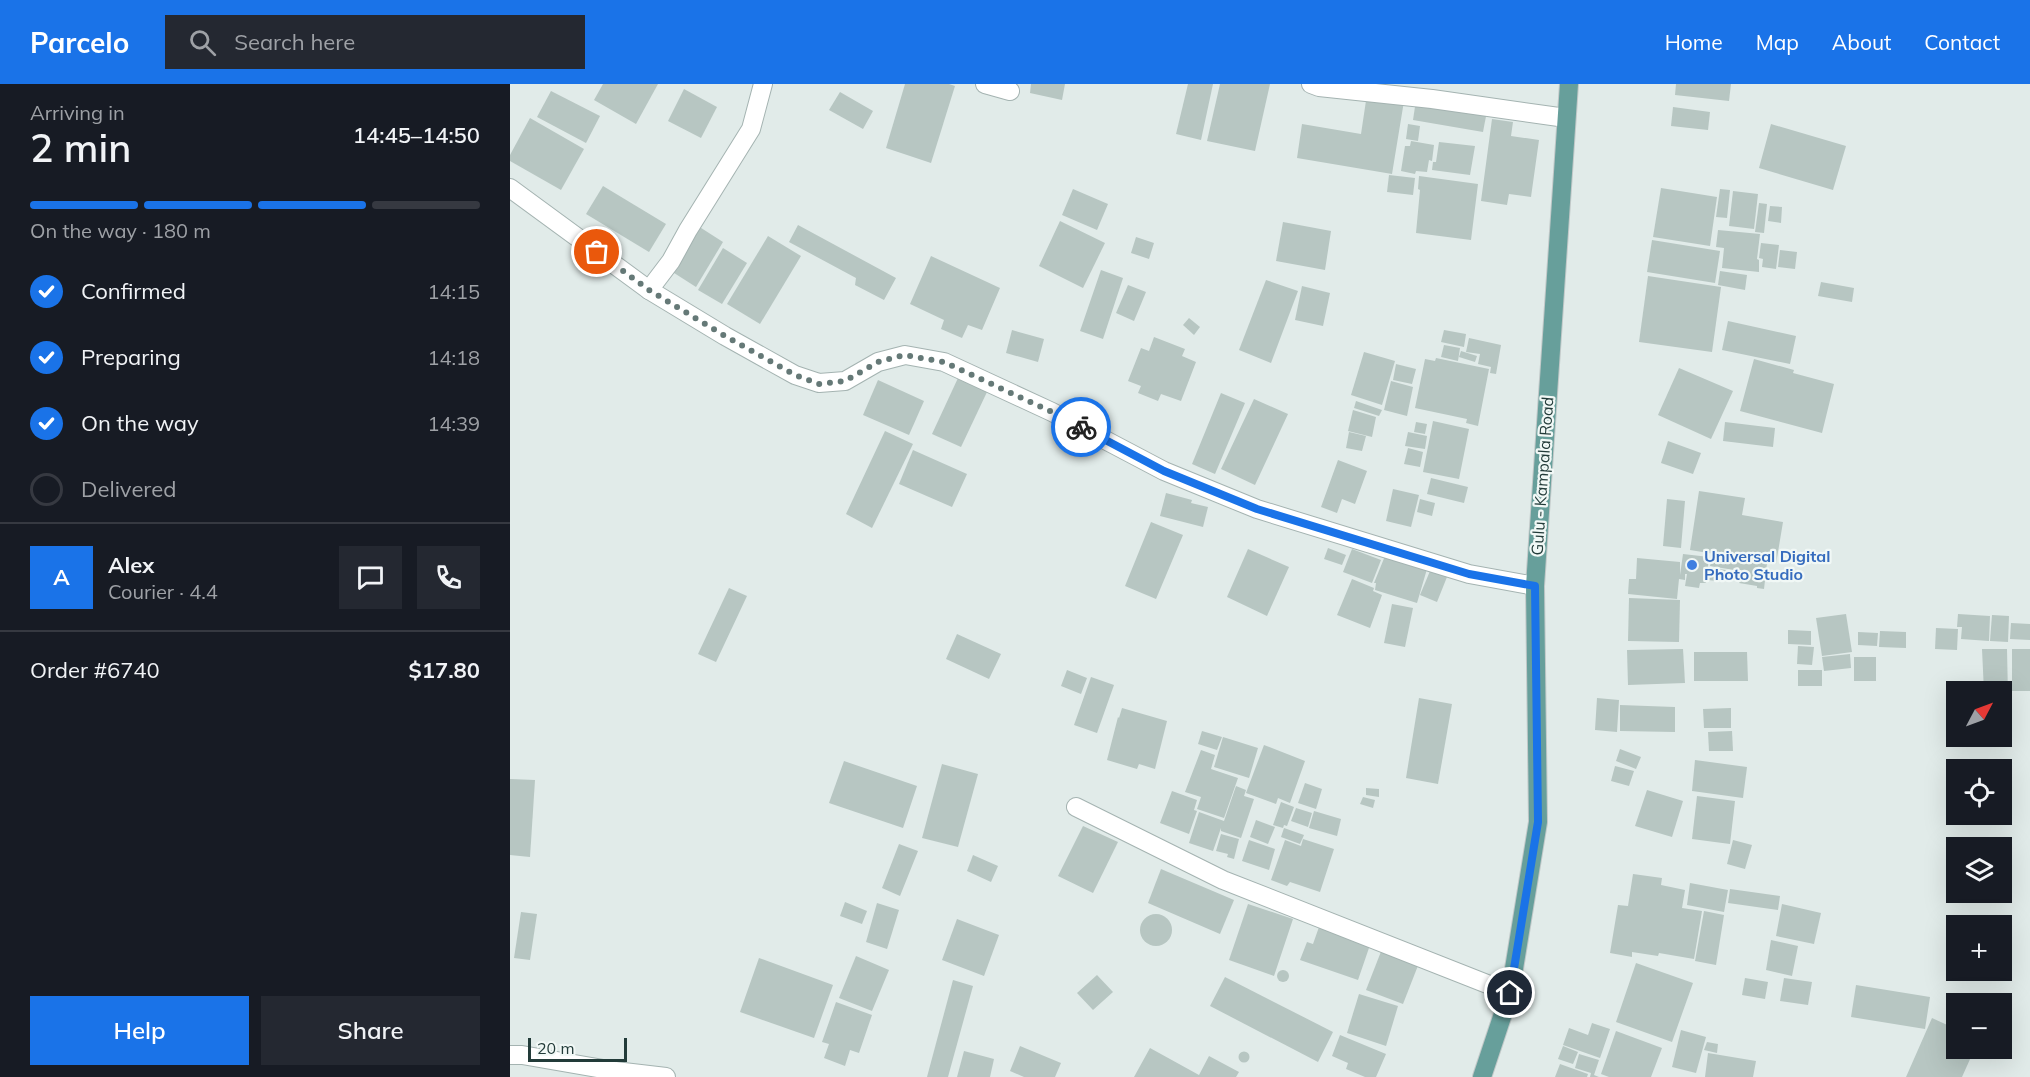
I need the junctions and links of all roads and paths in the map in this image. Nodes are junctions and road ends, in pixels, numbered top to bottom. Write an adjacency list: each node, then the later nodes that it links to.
1 (763, 84): 8 (street)
2 (985, 84): 5 (street)
3 (1311, 84): 6 (street)
4 (1569, 84): 6 (main road, Gulu - Kampala Road)
5 (1011, 91)
6 (1566, 118): 9 (main road, Gulu - Kampala Road)
7 (510, 188): 8 (street)
8 (649, 290): 9 (street)
9 (1535, 586): 11 (main road, Gulu - Kampala Road)
10 (1076, 807): 11 (street)
11 (1510, 993): 14 (main road, Gulu - Kampala Road)
12 (510, 1055): 13 (street)
13 (666, 1077)
14 (1482, 1077)

